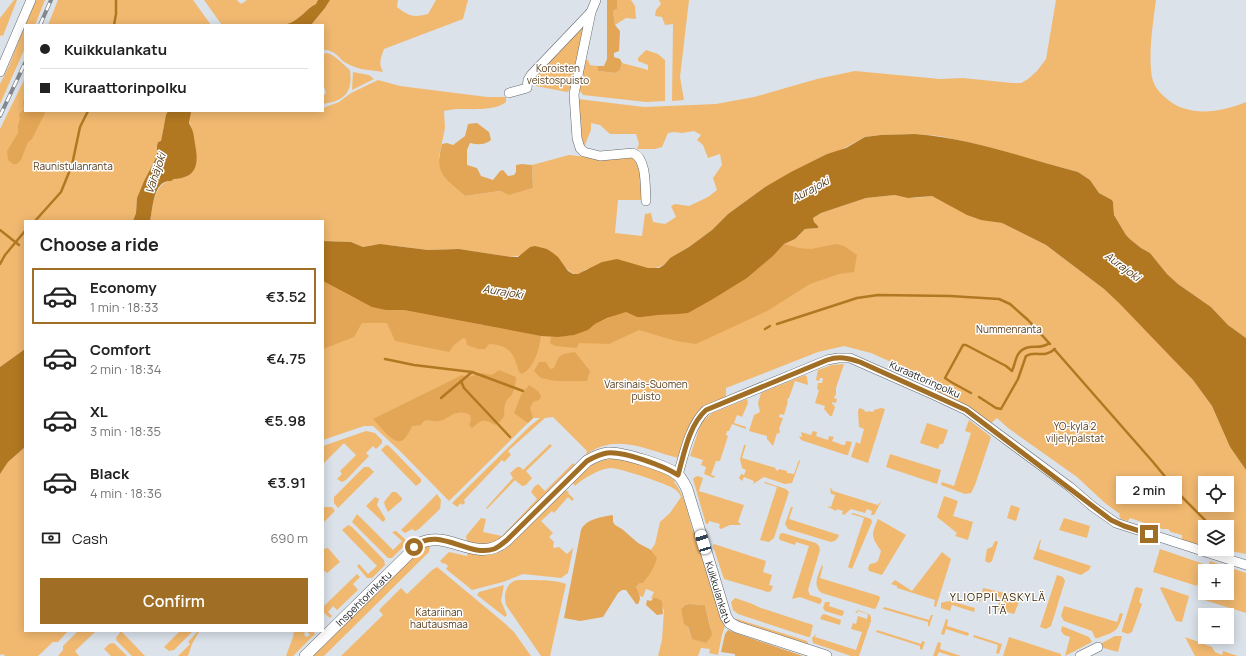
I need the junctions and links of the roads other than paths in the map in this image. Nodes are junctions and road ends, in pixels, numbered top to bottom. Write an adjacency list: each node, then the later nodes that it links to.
1 (31, 0): 4 (street)
2 (596, 0): 3 (street)
3 (591, 12): 5 (street); 6 (street)
4 (0, 72)
5 (509, 93)
6 (646, 201)
7 (678, 475): 8 (street, Kuraattorinpolku); 10 (street, Inspehtorinkatu); 11 (street, Kuikkulankatu)
8 (1246, 565)
9 (1098, 647): 12 (street)
10 (305, 656)
11 (826, 656)
12 (1080, 656)

